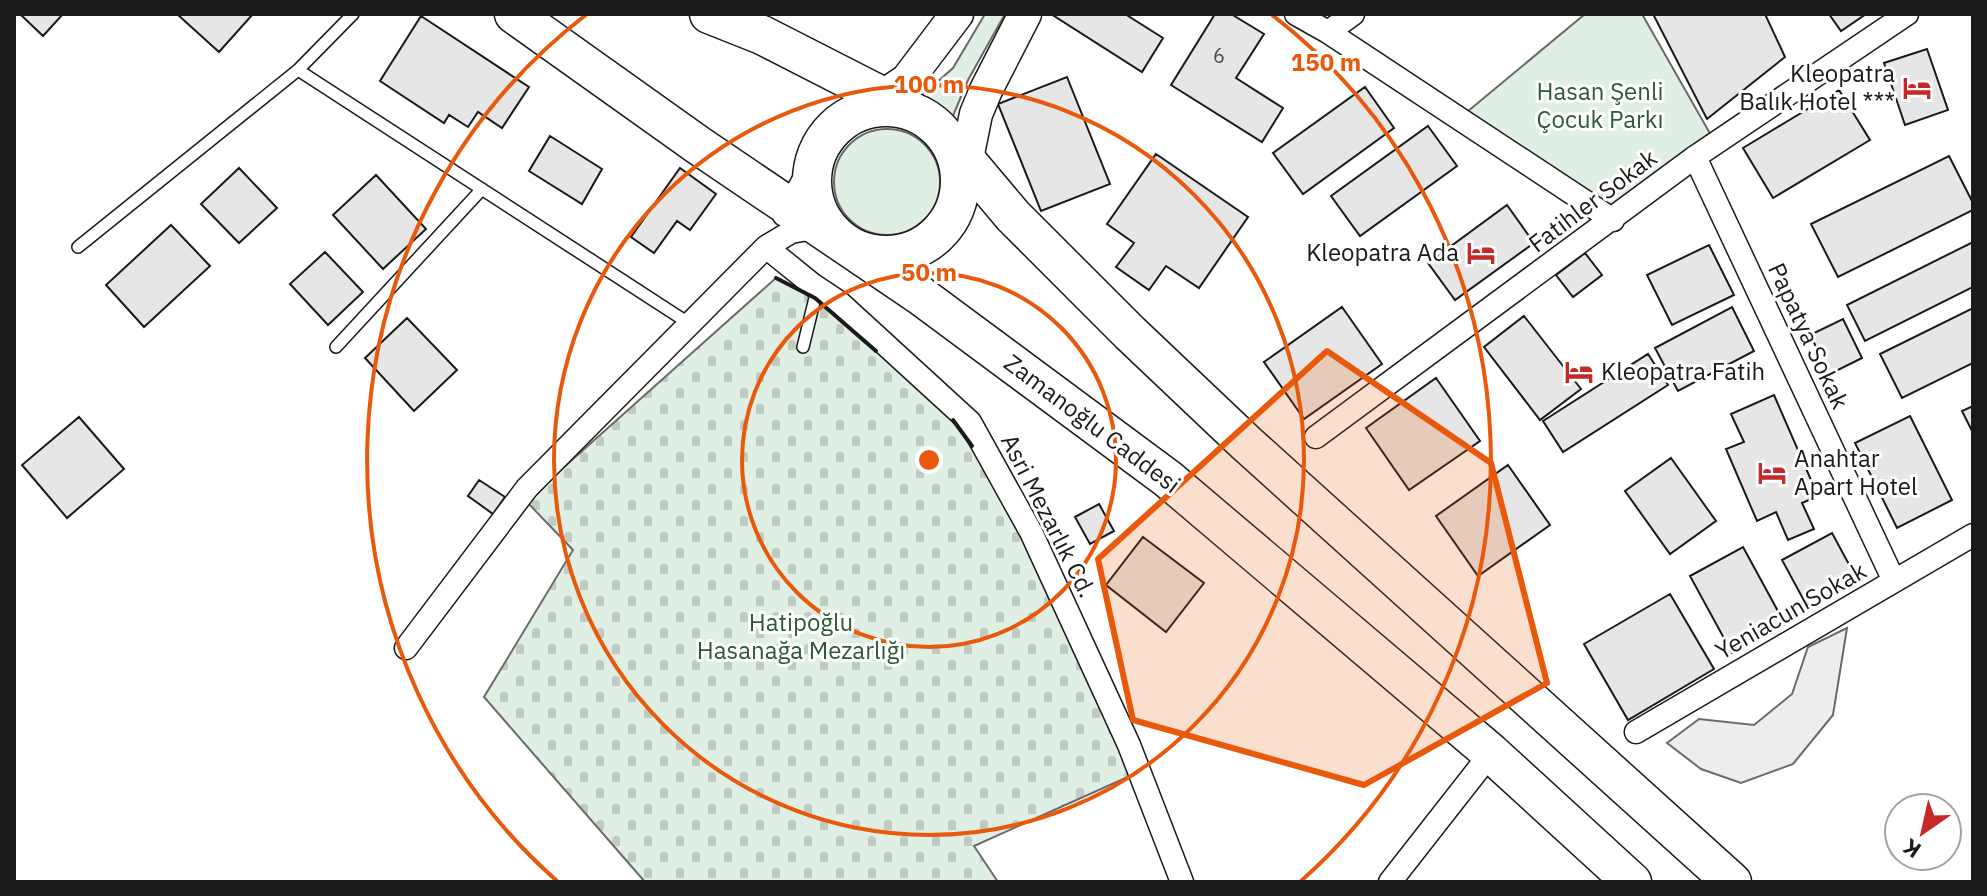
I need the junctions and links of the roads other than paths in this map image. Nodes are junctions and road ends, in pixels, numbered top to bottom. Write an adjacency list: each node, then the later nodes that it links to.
1 (353, 14): 10 (lane)
2 (514, 14): 17 (highway, Zamanoğlu Caddesi)
3 (709, 14): 11 (highway)
4 (957, 14): 11 (main road)
5 (1025, 14): 14 (main road)
6 (1296, 14): 9 (street)
7 (1353, 14): 9 (street)
8 (1907, 14): 12 (street, Fatihler Sokak)
9 (1328, 32): 16 (street)
10 (298, 70): 15 (lane); 18 (lane)
11 (885, 106): 13 (highway); 14 (highway)
12 (1695, 157): 16 (street, Fatihler Sokak); 26 (street, Papatya Sokak)
13 (814, 161): 17 (street); 17 (highway)
14 (959, 163): 17 (highway); 33 (highway)
15 (482, 189): 21 (lane); 22 (lane)
16 (1613, 220): 24 (street, Fatihler Sokak)
17 (819, 226): 19 (street); 19 (street); 29 (highway, Zamanoğlu Caddesi)
18 (78, 247)
19 (766, 247): 20 (street, Asri Mezarlık Cd.); 21 (street)
20 (813, 285): 23 (lane); 30 (street, Asri Mezarlık Cd.)
21 (690, 324): 27 (street)
22 (336, 347)
23 (803, 347)
24 (1316, 437)
25 (1973, 535): 26 (street, Yeniacun Sokak)
26 (1894, 581): 28 (street, Yeniacun Sokak)
27 (406, 648)
28 (1636, 732)
29 (1491, 753): 31 (street); 32 (highway, Zamanoğlu Caddesi)
30 (1182, 882)
31 (1390, 882)
32 (1632, 882)
33 (1732, 882)

